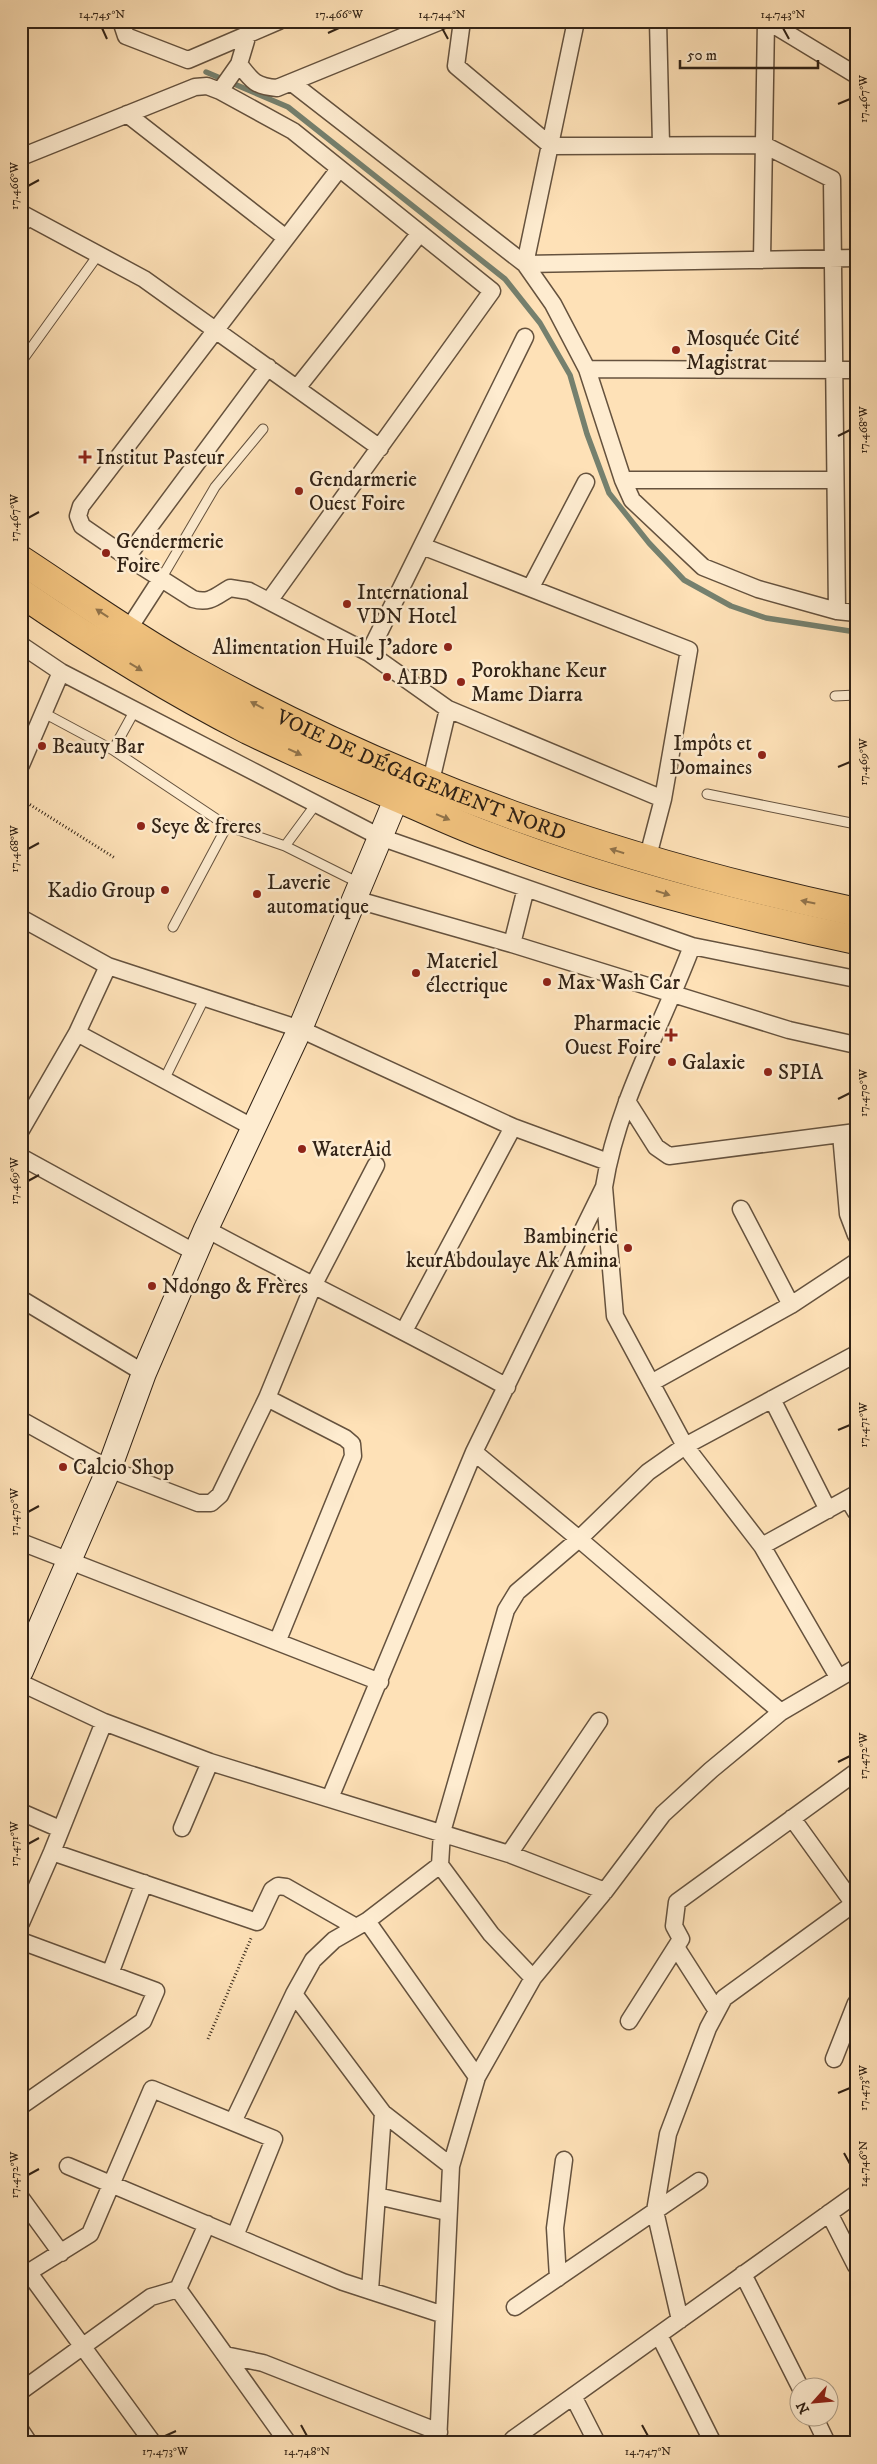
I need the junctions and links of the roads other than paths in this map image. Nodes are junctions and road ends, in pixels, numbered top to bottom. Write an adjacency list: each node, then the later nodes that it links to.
1 (121, 21): 8 (street)
2 (279, 21): 8 (street)
3 (441, 21): 11 (street)
4 (462, 21): 16 (street)
5 (576, 21): 16 (street)
6 (658, 21): 14 (street)
7 (766, 21): 10 (street); 15 (street)
8 (248, 34): 9 (street)
9 (235, 68): 11 (street); 12 (street)
10 (856, 75)
11 (292, 83): 26 (street)
12 (221, 89): 13 (street); 18 (street)
13 (127, 114): 17 (street); 21 (street)
14 (661, 144): 15 (street); 16 (street)
15 (764, 145): 24 (street); 25 (street)
16 (551, 146): 26 (street)
17 (21, 157)
18 (339, 169): 20 (street); 21 (street)
19 (25, 220): 22 (street)
20 (420, 233): 34 (street); 36 (street)
21 (286, 238): 27 (street)
22 (98, 255): 27 (street); 29 (lane)
23 (856, 258): 24 (street)
24 (833, 259): 25 (street); 32 (street)
25 (762, 260): 26 (street)
26 (525, 264): 31 (street)
27 (215, 328): 30 (street); 41 (street)
28 (525, 337): 40 (street)
29 (21, 362)
30 (268, 367): 34 (street); 41 (street)
31 (587, 369): 32 (street); 37 (street)
32 (834, 370): 33 (street); 38 (street)
33 (856, 370)
34 (297, 388): 36 (street)
35 (263, 429): 43 (lane)
36 (380, 448): 46 (street)
37 (623, 480): 38 (street); 47 (street)
38 (835, 480): 47 (street)
39 (586, 482): 44 (street)
40 (422, 546): 44 (street); 51 (street)
41 (127, 557): 43 (street)
42 (21, 560): 49 (highway, VOIE DE DÉGAGEMENT NORD, one-way to 42)
43 (161, 579): 46 (street); 49 (street)
44 (531, 587): 63 (street)
45 (21, 593): 62 (highway, VOIE DE DÉGAGEMENT NORD, one-way to 62)
46 (269, 602): 51 (street)
47 (837, 611): 48 (street)
48 (856, 613)
49 (128, 630): 60 (highway, VOIE DE DÉGAGEMENT NORD, one-way to 49)
50 (21, 645): 52 (street)
51 (369, 653): 55 (street)
52 (61, 672): 56 (street); 57 (street)
53 (856, 694): 54 (lane)
54 (835, 696)
55 (448, 709): 60 (street); 63 (street)
56 (135, 710): 58 (lane); 64 (street)
57 (44, 713): 58 (lane); 59 (street)
58 (113, 750): 66 (lane)
59 (21, 765)
60 (430, 785): 69 (highway, VOIE DE DÉGAGEMENT NORD, one-way to 60)
61 (707, 794): 65 (lane)
62 (396, 797): 67 (street); 75 (highway, VOIE DE DÉGAGEMENT NORD, one-way to 75)
63 (663, 799): 69 (street)
64 (316, 804): 67 (street); 68 (lane)
65 (856, 824)
66 (227, 826): 68 (lane); 74 (lane)
67 (380, 837): 70 (street); 71 (street)
68 (285, 846): 71 (lane)
69 (647, 860): 72 (highway, VOIE DE DÉGAGEMENT NORD, one-way to 69)
70 (526, 888): 76 (street); 77 (street)
71 (357, 891): 76 (street); 82 (street)
72 (856, 912)
73 (21, 918): 78 (street)
74 (173, 927)
75 (856, 940)
76 (512, 944): 80 (street)
77 (692, 946): 79 (street); 80 (street)
78 (108, 966): 81 (street); 83 (street)
79 (856, 979)
80 (674, 995): 84 (street); 86 (street)
81 (204, 999): 82 (street); 85 (lane)
82 (300, 1029): 87 (street); 88 (street)
83 (76, 1033): 85 (street); 89 (street)
84 (856, 1045)
85 (164, 1080): 88 (street)
86 (627, 1101): 90 (street); 92 (street)
87 (513, 1127): 92 (street); 103 (street)
88 (254, 1128): 96 (street)
89 (21, 1130)
90 (848, 1133): 97 (street)
91 (21, 1157): 98 (street)
92 (608, 1162): 94 (street)
93 (376, 1165): 100 (street)
94 (604, 1187): 106 (street); 107 (street)
95 (741, 1209): 102 (street)
96 (206, 1229): 98 (street); 100 (street)
97 (856, 1235)
98 (196, 1253): 105 (street)
99 (856, 1262): 102 (street)
100 (313, 1286): 103 (street); 108 (street)
101 (21, 1299): 105 (street)
102 (791, 1305): 106 (street)
103 (404, 1330): 107 (street)
104 (856, 1354): 109 (street)
105 (144, 1374): 113 (street)
106 (651, 1383): 111 (street)
107 (507, 1387): 112 (street)
108 (267, 1398): 113 (street); 120 (street)
109 (772, 1399): 111 (street); 115 (street)
110 (21, 1420): 113 (street)
111 (685, 1446): 116 (street); 118 (street)
112 (474, 1452): 116 (street); 124 (street)
113 (109, 1469): 119 (street)
114 (853, 1502): 115 (street)
115 (828, 1510): 118 (street)
116 (579, 1539): 126 (street); 136 (street)
117 (21, 1542): 119 (street)
118 (762, 1546): 123 (street)
119 (70, 1560): 120 (street); 122 (street)
120 (278, 1640): 124 (street)
121 (856, 1668): 123 (street)
122 (21, 1671)
123 (838, 1677): 126 (street)
124 (380, 1682): 131 (street)
125 (21, 1683): 128 (street)
126 (781, 1712): 141 (street)
127 (599, 1721): 138 (street)
128 (104, 1722): 129 (street); 135 (street)
129 (210, 1762): 131 (street); 134 (street)
130 (856, 1772): 133 (street)
131 (330, 1798): 136 (street)
132 (21, 1812): 135 (street)
133 (792, 1818): 142 (street); 146 (street)
134 (182, 1828)
135 (60, 1829): 137 (street)
136 (442, 1832): 138 (street); 139 (street)
137 (52, 1852): 140 (street); 143 (street)
138 (510, 1854): 141 (street)
139 (440, 1865): 144 (street); 148 (street)
140 (144, 1884): 144 (street); 147 (street)
141 (606, 1891): 148 (street)
142 (855, 1904): 151 (street)
143 (21, 1923)
144 (362, 1924): 149 (street); 154 (street)
145 (21, 1941): 147 (street)
146 (676, 1947): 151 (street); 152 (street)
147 (110, 1974): 155 (street)
148 (533, 1978): 154 (street)
149 (294, 1994): 156 (street); 157 (street)
150 (856, 2003): 153 (street)
151 (717, 2011): 166 (street)
152 (628, 2021)
153 (834, 2059)
154 (477, 2077): 160 (street)
155 (21, 2106)
156 (383, 2113): 160 (street); 164 (street)
157 (233, 2122): 162 (street); 170 (street)
158 (564, 2160): 175 (street)
159 (68, 2166): 162 (street)
160 (451, 2166): 167 (street)
161 (698, 2181): 166 (street)
162 (111, 2185): 169 (street); 171 (street)
163 (856, 2194): 168 (street)
164 (377, 2196): 167 (street); 177 (street)
165 (21, 2198): 171 (street)
166 (655, 2211): 175 (street); 180 (street)
167 (447, 2212): 179 (street)
168 (829, 2213): 172 (street); 173 (street)
169 (206, 2224): 170 (street); 176 (street)
170 (235, 2236): 177 (street)
171 (61, 2253): 174 (street)
172 (856, 2266)
173 (743, 2274): 180 (street); 184 (street)
174 (25, 2275): 182 (street)
175 (558, 2278): 178 (street)
176 (178, 2289): 182 (street); 183 (street)
177 (370, 2290): 179 (street)
178 (516, 2307)
179 (444, 2316): 189 (street)
180 (680, 2320): 181 (street)
181 (659, 2335): 186 (street); 195 (street)
182 (83, 2346): 185 (street); 192 (street)
183 (225, 2355): 189 (street); 193 (street)
184 (794, 2376)
185 (21, 2390)
186 (573, 2396): 190 (street); 194 (street)
187 (819, 2426): 196 (street)
188 (21, 2431): 191 (street)
189 (439, 2437)
190 (513, 2439)
191 (30, 2443)
192 (153, 2443)
193 (288, 2443)
194 (597, 2443)
195 (713, 2443)
196 (827, 2443)

